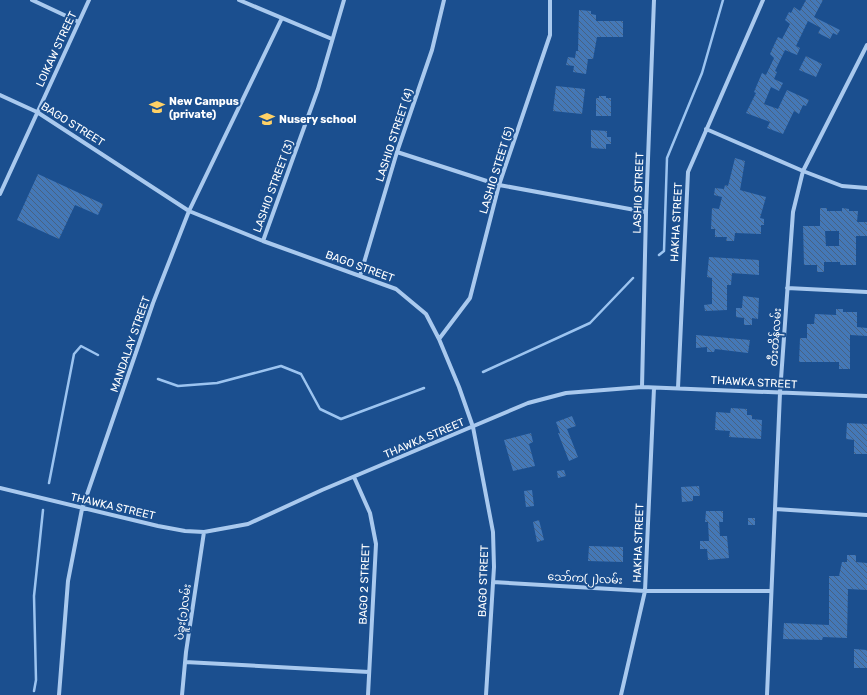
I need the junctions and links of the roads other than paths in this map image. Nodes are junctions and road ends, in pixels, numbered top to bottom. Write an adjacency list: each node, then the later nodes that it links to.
1 (32, 0): 10 (street)
2 (89, 0): 10 (street, LOIKAW STREET)
3 (239, 0): 9 (street)
4 (344, 0): 11 (street, LASHIO STREET (3))
5 (444, 0): 16 (street, LASHIO STREET (4))
6 (550, 0): 18 (street, LASHIO STEET (5))
7 (654, 0): 22 (street, LASHIO STREET)
8 (763, 0): 15 (street, HAKHA STREET)
9 (282, 18): 11 (street); 21 (street, MANDALAY STREET)
10 (79, 22): 14 (street, LOIKAW STREET)
11 (332, 39): 23 (street, LASHIO STREET (3))
12 (867, 45): 17 (street, တီးတိန်လမ်း)
13 (0, 95): 14 (street, BAGO STREET)
14 (37, 112): 20 (street, LOIKAW STREET); 21 (street, BAGO STREET)
15 (706, 129): 17 (street); 30 (street, HAKHA STREET)
16 (397, 152): 18 (street); 24 (street, LASHIO STREET (4))
17 (803, 171): 19 (street); 25 (street, တီးတိန်လမ်း)
18 (499, 185): 22 (street); 27 (street, LASHIO STEET (5))
19 (867, 188)
20 (0, 194)
21 (189, 211): 23 (street, BAGO STREET); 36 (street, MANDALAY STREET)
22 (646, 212): 28 (street, LASHIO STREET)
23 (263, 241): 24 (street, BAGO STREET)
24 (360, 276): 27 (street, BAGO STREET)
25 (787, 288): 26 (street); 31 (street, တီးတိန်လမ်း)
26 (867, 292)
27 (439, 339): 33 (street, BAGO STREET)
28 (642, 387): 29 (street, THAWKA STREET); 33 (street, THAWKA STREET)
29 (654, 388): 30 (street, THAWKA STREET); 41 (street, HAKHA STREET)
30 (678, 388): 31 (street, THAWKA STREET)
31 (780, 393): 32 (street, THAWKA STREET); 37 (street, တီးတိန်လမ်း)
32 (867, 396)
33 (473, 427): 34 (street, THAWKA STREET); 40 (street, BAGO STREET)
34 (354, 477): 39 (street, THAWKA STREET); 44 (street, BAGO 2 STREET)
35 (0, 488): 36 (street, THAWKA STREET)
36 (82, 509): 39 (street, THAWKA STREET); 45 (street, MANDALAY STREET)
37 (775, 509): 38 (street); 42 (street, တီးတိန်လမ်း)
38 (867, 515)
39 (204, 532): 43 (street, ပဲခူး(၁)လမ်း)
40 (493, 582): 41 (street, သော်က(၂)လမ်း); 48 (street, BAGO STREET)
41 (645, 591): 42 (street, သော်က(၂)လမ်း); 49 (street, HAKHA STREET)
42 (771, 591): 50 (street, တီးတိန်လမ်း)
43 (185, 662): 44 (street); 46 (street, ပဲခူး(၁)လမ်း)
44 (369, 672): 47 (street, BAGO 2 STREET)
45 (59, 695)
46 (182, 695)
47 (368, 695)
48 (486, 695)
49 (620, 695)
50 (767, 695)

